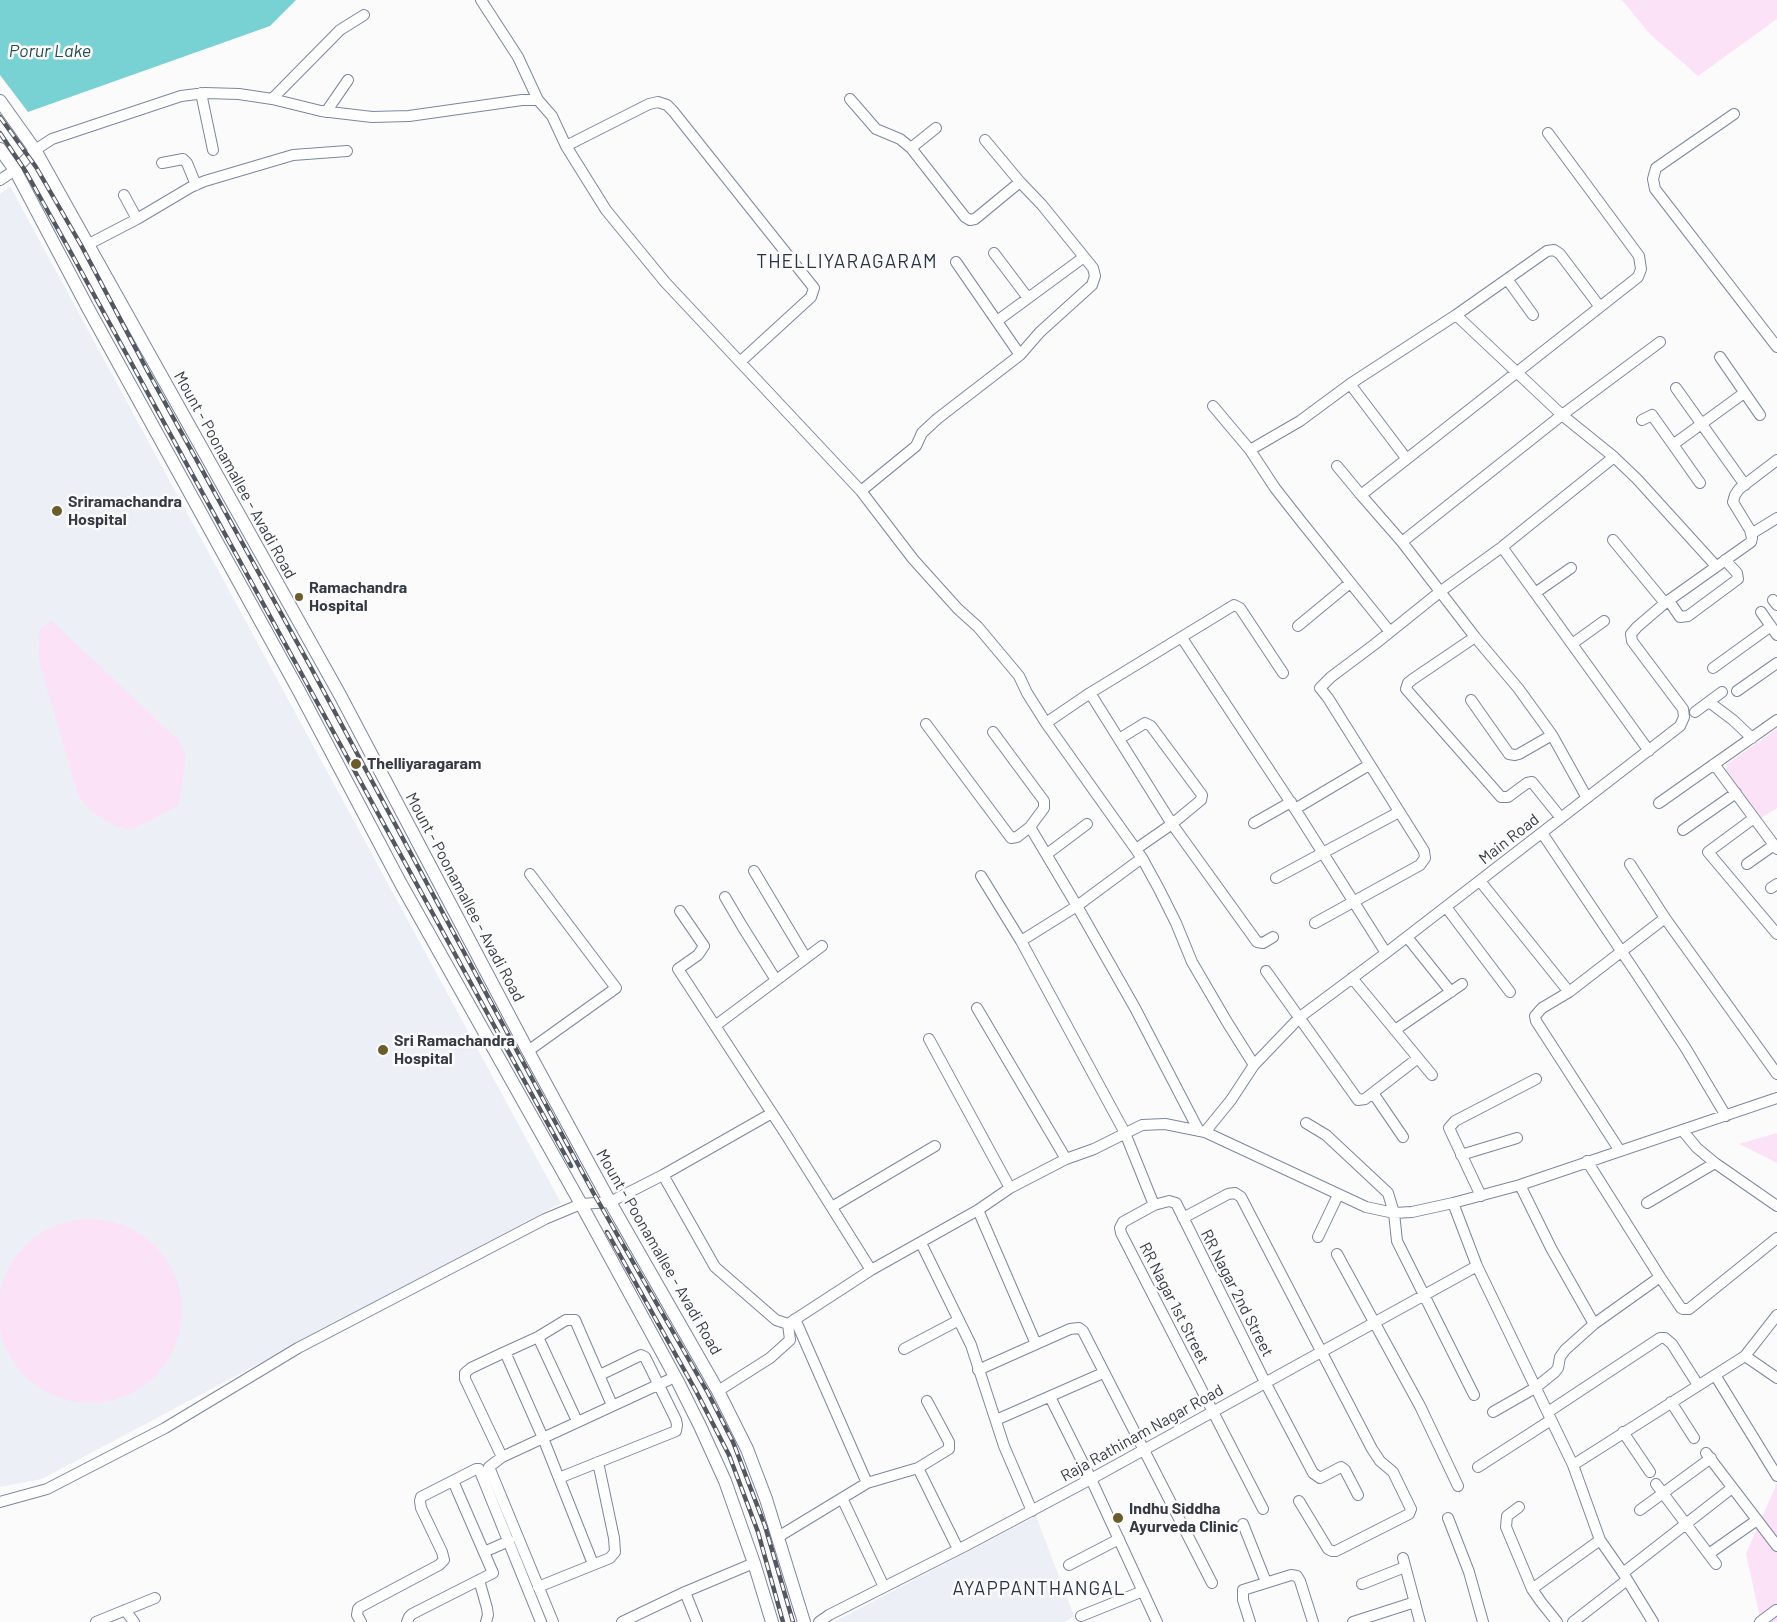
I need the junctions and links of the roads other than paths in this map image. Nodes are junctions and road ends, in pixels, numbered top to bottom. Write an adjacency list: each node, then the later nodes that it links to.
1 (481, 0): 7 (street)
2 (364, 15): 5 (street)
3 (348, 80): 9 (street)
4 (200, 94): 5 (street); 17 (street); 18 (street)
5 (272, 99): 9 (street)
6 (850, 99): 15 (street)
7 (538, 100): 9 (street); 14 (street)
8 (0, 101): 17 (main road, Mount - Poonamallee - Avadi Road)
9 (326, 112)
10 (1734, 114): 37 (street)
11 (936, 128): 15 (street)
12 (1548, 133): 33 (street)
13 (985, 140): 23 (street)
14 (566, 146): 42 (street); 42 (street)
15 (911, 148): 23 (street)
16 (0, 149): 21 (main road)
17 (35, 150): 21 (street); 27 (main road, Mount - Poonamallee - Avadi Road)
18 (213, 150)
19 (346, 151): 24 (street)
20 (162, 163): 24 (street)
21 (15, 170): 22 (street); 180 (main road)
22 (0, 180)
23 (1020, 182): 29 (street)
24 (196, 185): 26 (street)
25 (124, 194): 26 (street)
26 (137, 219): 27 (street)
27 (87, 245): 151 (main road, Mount - Poonamallee - Avadi Road)
28 (994, 253): 32 (street)
29 (1084, 257): 32 (street); 40 (street)
30 (956, 262): 36 (street)
31 (1507, 279): 33 (street); 34 (street); 35 (street)
32 (1028, 298): 36 (street)
33 (1600, 307): 43 (street)
34 (1456, 315): 43 (street); 44 (street)
35 (1533, 315)
36 (997, 321): 40 (street)
37 (1773, 334): 39 (street)
38 (1660, 342): 48 (street)
39 (1777, 347)
40 (1020, 355): 60 (street)
41 (1720, 357): 46 (street)
42 (740, 362): 60 (street)
43 (1517, 373): 48 (street); 55 (street)
44 (1350, 384): 53 (street); 55 (street)
45 (1676, 388): 51 (street)
46 (1744, 393): 49 (street); 51 (street)
47 (1213, 406): 53 (street)
48 (1562, 415): 54 (street); 65 (street)
49 (1760, 415)
50 (1642, 420): 52 (street)
51 (1702, 424): 52 (street); 59 (street)
52 (1674, 444): 58 (street)
53 (1250, 450): 69 (street)
54 (1614, 457): 66 (street); 67 (street)
55 (1406, 458): 61 (street)
56 (1777, 460): 59 (street)
57 (1337, 466): 61 (street)
58 (1700, 483)
59 (1745, 485): 63 (street)
60 (861, 491): 91 (street)
61 (1361, 495): 65 (street)
62 (1777, 518): 63 (street)
63 (1751, 534): 67 (street, Main Road)
64 (1613, 540): 72 (street)
65 (1402, 542): 70 (street)
66 (1502, 546): 70 (street); 71 (street)
67 (1721, 563): 72 (street, Main Road); 72 (street)
68 (1572, 568): 71 (street)
69 (1350, 583): 75 (street); 77 (street)
70 (1441, 591): 77 (street); 78 (street)
71 (1535, 593): 80 (street)
72 (1667, 602): 97 (street, Main Road)
73 (1761, 612): 76 (street)
74 (1604, 621): 80 (street)
75 (1298, 626)
76 (1774, 631): 82 (street)
77 (1390, 632): 99 (street)
78 (1475, 637): 94 (street); 105 (street)
79 (1182, 638): 83 (street); 86 (street); 103 (street)
80 (1572, 644): 97 (street)
81 (1777, 663): 84 (street)
82 (1713, 668)
83 (1283, 673)
84 (1737, 691)
85 (1722, 692): 88 (street)
86 (1090, 693): 91 (street); 96 (street)
87 (1471, 700): 94 (street)
88 (1709, 702): 89 (street); 95 (street)
89 (1695, 712)
90 (1777, 720): 95 (street)
91 (1046, 722): 116 (street)
92 (926, 724): 110 (street)
93 (993, 732): 110 (street)
94 (1552, 735): 101 (street)
95 (1752, 738): 98 (street)
96 (1119, 739): 109 (street); 109 (street)
97 (1649, 751): 101 (street, Main Road)
98 (1714, 764): 100 (street); 102 (street)
99 (1369, 765): 103 (street); 104 (street)
100 (1736, 793): 106 (street); 111 (street)
101 (1587, 798): 105 (street, Main Road)
102 (1659, 804)
103 (1293, 805): 107 (street); 114 (street)
104 (1399, 812): 114 (street); 125 (street)
105 (1561, 818): 112 (street, Main Road)
106 (1754, 818): 113 (street); 131 (street)
107 (1254, 823)
108 (1087, 824): 115 (street)
109 (1172, 824): 116 (street); 132 (street)
110 (1030, 827): 115 (street)
111 (1683, 830)
112 (1542, 833): 123 (street, Main Road); 137 (street)
113 (1774, 842): 118 (street)
114 (1323, 853): 122 (street); 125 (street)
115 (1047, 854): 126 (street)
116 (1139, 854): 126 (street); 153 (street)
117 (1630, 864): 129 (street)
118 (1747, 864)
119 (754, 871): 138 (street)
120 (530, 874): 151 (street)
121 (980, 876): 134 (street)
122 (1276, 878)
123 (1480, 881): 127 (street, Main Road); 145 (street)
124 (725, 897): 141 (street)
125 (1354, 902): 130 (street); 136 (street)
126 (1077, 906): 134 (street); 163 (street)
127 (1446, 907): 133 (street, Main Road); 144 (street)
128 (680, 911): 148 (street)
129 (1665, 918): 137 (street); 155 (street)
130 (1315, 923)
131 (1777, 934)
132 (1273, 937)
133 (1407, 937): 136 (street, Main Road); 143 (street)
134 (1021, 941): 164 (street)
135 (822, 946): 138 (street)
136 (1386, 953): 140 (street, Main Road)
137 (1622, 953): 145 (street); 160 (street)
138 (806, 958): 141 (street)
139 (1266, 970): 147 (street)
140 (1352, 978): 147 (street, Main Road); 149 (street)
141 (776, 980): 148 (street)
142 (1462, 984): 143 (street)
143 (1451, 992): 149 (street)
144 (1510, 992)
145 (1569, 992): 168 (street)
146 (977, 1008): 170 (street)
147 (1300, 1017): 153 (street, Main Road); 157 (street)
148 (715, 1026): 159 (street)
149 (1395, 1030): 152 (street)
150 (929, 1039): 175 (street)
151 (528, 1051): 178 (main road, Mount - Poonamallee - Avadi Road)
152 (1418, 1058): 154 (street); 157 (street)
153 (1254, 1064): 163 (street, Main Road)
154 (1432, 1074)
155 (1777, 1074)
156 (1536, 1079): 169 (street)
157 (1373, 1093): 165 (street)
158 (1777, 1098): 160 (street)
159 (772, 1112): 173 (street); 184 (street)
160 (1726, 1116): 162 (street)
161 (1306, 1123): 186 (street)
162 (1682, 1130): 168 (street); 172 (street)
163 (1202, 1132): 164 (street); 176 (street)
164 (1125, 1133): 170 (street); 182 (street)
165 (1403, 1137)
166 (1517, 1138): 169 (street)
167 (935, 1146): 184 (street)
168 (1620, 1151): 171 (street)
169 (1461, 1155): 177 (street)
170 (1066, 1159): 175 (street)
171 (1587, 1161): 174 (street); 194 (street)
172 (1715, 1163): 179 (street); 183 (street)
173 (663, 1175): 178 (street); 198 (street)
174 (1520, 1185): 177 (street); 200 (street)
175 (1010, 1188): 185 (street)
176 (1338, 1195): 186 (street); 188 (street)
177 (1481, 1196): 181 (street)
178 (610, 1202): 180 (street); 217 (main road, Mount - Poonamallee - Avadi Road)
179 (1647, 1203)
180 (581, 1204): 211 (main road); 250 (street)
181 (1453, 1204): 186 (street); 192 (street)
182 (1154, 1205): 187 (street, RR Nagar 2nd Street); 223 (street, RR Nagar 1st Street)
183 (1777, 1206)
184 (832, 1207): 193 (street)
185 (978, 1210): 190 (street); 202 (street)
186 (1394, 1213): 195 (street)
187 (1183, 1218): 205 (street); 213 (street, RR Nagar 2nd Street)
188 (1318, 1237)
189 (1777, 1238): 194 (street)
190 (921, 1243): 193 (street); 197 (street)
191 (1338, 1254): 199 (street)
192 (1477, 1266): 195 (street, Raja Rathinam Nagar Road); 216 (street)
193 (871, 1270): 198 (street)
194 (1660, 1277): 200 (street)
195 (1424, 1294): 199 (street, Raja Rathinam Nagar Road); 218 (street)
196 (1777, 1315): 206 (street)
197 (959, 1320): 203 (street); 207 (street)
198 (792, 1321): 217 (street); 242 (street)
199 (1374, 1322): 205 (street, Raja Rathinam Nagar Road); 244 (street)
200 (1594, 1324): 216 (street)
201 (538, 1337): 204 (street); 209 (street); 227 (street)
202 (1036, 1344): 207 (street); 208 (street)
203 (904, 1349)
204 (505, 1352): 229 (street); 232 (street)
205 (1320, 1354): 213 (street, Raja Rathinam Nagar Road); 249 (street)
206 (1745, 1356): 210 (street); 212 (street)
207 (978, 1370): 226 (street)
208 (1103, 1372): 219 (street); 231 (street)
209 (600, 1375): 214 (street); 222 (street)
210 (1715, 1375): 215 (street); 238 (street)
211 (675, 1376): 214 (street); 267 (main road)
212 (1777, 1378)
213 (1265, 1382): 223 (street, Raja Rathinam Nagar Road); 247 (street, RR Nagar 2nd Street)
214 (659, 1384): 222 (street); 233 (street)
215 (1698, 1385): 221 (street); 225 (street)
216 (1535, 1388): 224 (street); 225 (street)
217 (718, 1391): 259 (main road, Mount - Poonamallee - Avadi Road)
218 (1474, 1395)
219 (1050, 1397): 226 (street); 240 (street)
220 (926, 1401): 236 (street)
221 (1671, 1402): 228 (street); 230 (street)
222 (612, 1405): 227 (street)
223 (1213, 1412): 231 (street, Raja Rathinam Nagar Road); 252 (street, RR Nagar 1st Street)
224 (1494, 1412)
225 (1549, 1416): 234 (street); 235 (street)
226 (996, 1420): 254 (street)
227 (576, 1421): 229 (street)
228 (1623, 1432): 234 (street); 237 (street)
229 (543, 1438): 232 (street); 239 (street)
230 (1694, 1438)
231 (1142, 1450): 240 (street, Raja Rathinam Nagar Road); 274 (street)
232 (502, 1458): 276 (street)
233 (598, 1462): 239 (street); 268 (street)
234 (1573, 1465): 261 (street)
235 (1478, 1467)
236 (918, 1468): 242 (street); 264 (street)
237 (1650, 1472)
238 (1777, 1476)
239 (559, 1478): 268 (street)
240 (1091, 1479): 254 (street, Raja Rathinam Nagar Road); 260 (street)
241 (453, 1481): 262 (street); 265 (street); 288 (street)
242 (867, 1483): 248 (street)
243 (1656, 1484): 246 (street)
244 (1458, 1486)
245 (1732, 1488): 246 (street); 256 (street); 258 (street)
246 (1664, 1492): 253 (street); 258 (street)
247 (1358, 1495)
248 (842, 1498): 259 (street); 277 (street)
249 (1298, 1501)
250 (0, 1502)
251 (1519, 1507): 278 (street)
252 (1263, 1509)
253 (1640, 1510)
254 (1032, 1511): 264 (street, Raja Rathinam Nagar Road)
255 (1448, 1518): 303 (street)
256 (1756, 1520): 263 (street); 266 (street)
257 (1243, 1524): 273 (street)
258 (1685, 1524): 266 (street); 271 (street)
259 (778, 1537): 296 (main road, Mount - Poonamallee - Avadi Road)
260 (1119, 1540): 270 (street); 279 (street)
261 (1600, 1540): 271 (street); 278 (street)
262 (509, 1541): 265 (street); 291 (street)
263 (1777, 1546)
264 (958, 1549): 277 (street, Raja Rathinam Nagar Road)
265 (484, 1552): 272 (street)
266 (1710, 1553): 269 (street)
267 (754, 1563): 280 (street); 295 (main road)
268 (593, 1564): 276 (street)
269 (1716, 1564)
270 (1069, 1565)
271 (1625, 1577): 305 (street); 306 (street)
272 (479, 1580): 289 (street); 290 (street)
273 (1266, 1582): 299 (street); 300 (street)
274 (1212, 1583)
275 (1362, 1584): 282 (street)
276 (538, 1587): 292 (street)
277 (884, 1587): 297 (street, Raja Rathinam Nagar Road)
278 (1532, 1589): 304 (street)
279 (1143, 1591): 285 (street); 298 (street)
280 (685, 1592): 293 (street); 294 (street)
281 (155, 1598): 283 (street)
282 (1416, 1602): 301 (street); 302 (street)
283 (125, 1610): 286 (street); 287 (street)
284 (1777, 1611): 307 (street)
285 (1081, 1616)
286 (96, 1622)
287 (134, 1622)
288 (361, 1622)
289 (407, 1622)
290 (486, 1622)
291 (541, 1622)
292 (553, 1622)
293 (622, 1622)
294 (697, 1622)
295 (772, 1622)
296 (804, 1622)
297 (818, 1622)
298 (1157, 1622)
299 (1250, 1622)
300 (1313, 1622)
301 (1354, 1622)
302 (1420, 1622)
303 (1483, 1622)
304 (1557, 1622)
305 (1573, 1622)
306 (1653, 1622)
307 (1760, 1622)

